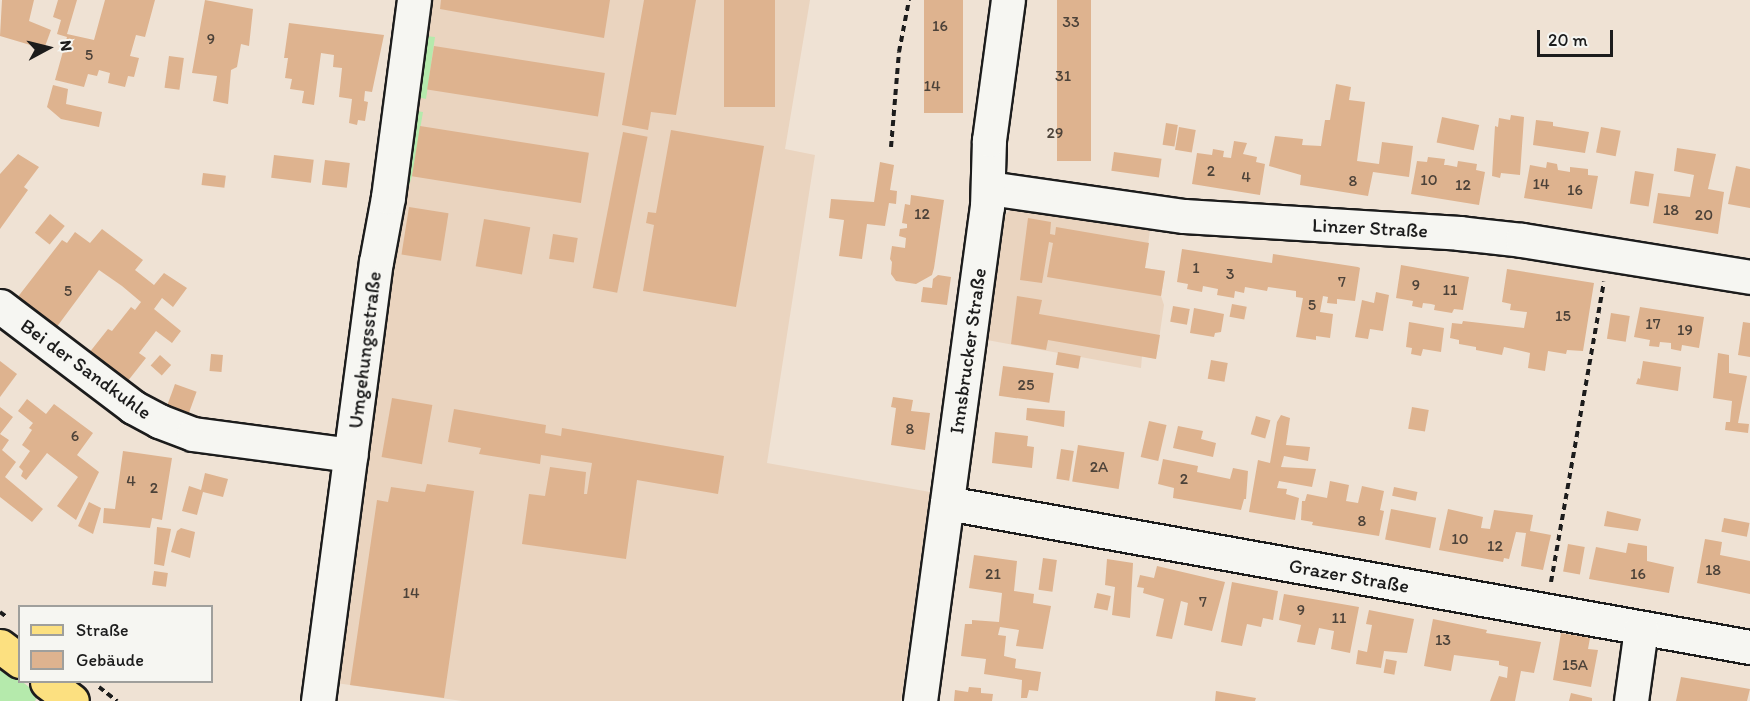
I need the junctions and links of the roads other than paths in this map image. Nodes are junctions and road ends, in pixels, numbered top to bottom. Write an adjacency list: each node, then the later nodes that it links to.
1 (411, 0): 6 (street, Umgehungsstraße)
2 (1008, 0): 3 (street, Innsbrucker Straße)
3 (989, 188): 4 (street, Linzer Straße); 7 (street, Innsbrucker Straße)
4 (1750, 277)
5 (0, 306): 6 (street, Bei der Sandkuhle)
6 (351, 455): 14 (street, Umgehungsstraße)
7 (947, 503): 8 (street, Grazer Straße); 15 (street, Innsbrucker Straße)
8 (1641, 629): 10 (street, Grazer Straße); 16 (street)
9 (0, 646): 11 (main road)
10 (1750, 648)
11 (18, 660)
12 (49, 683): 13 (main road)
13 (72, 701)
14 (318, 701)
15 (920, 701)
16 (1631, 701)

